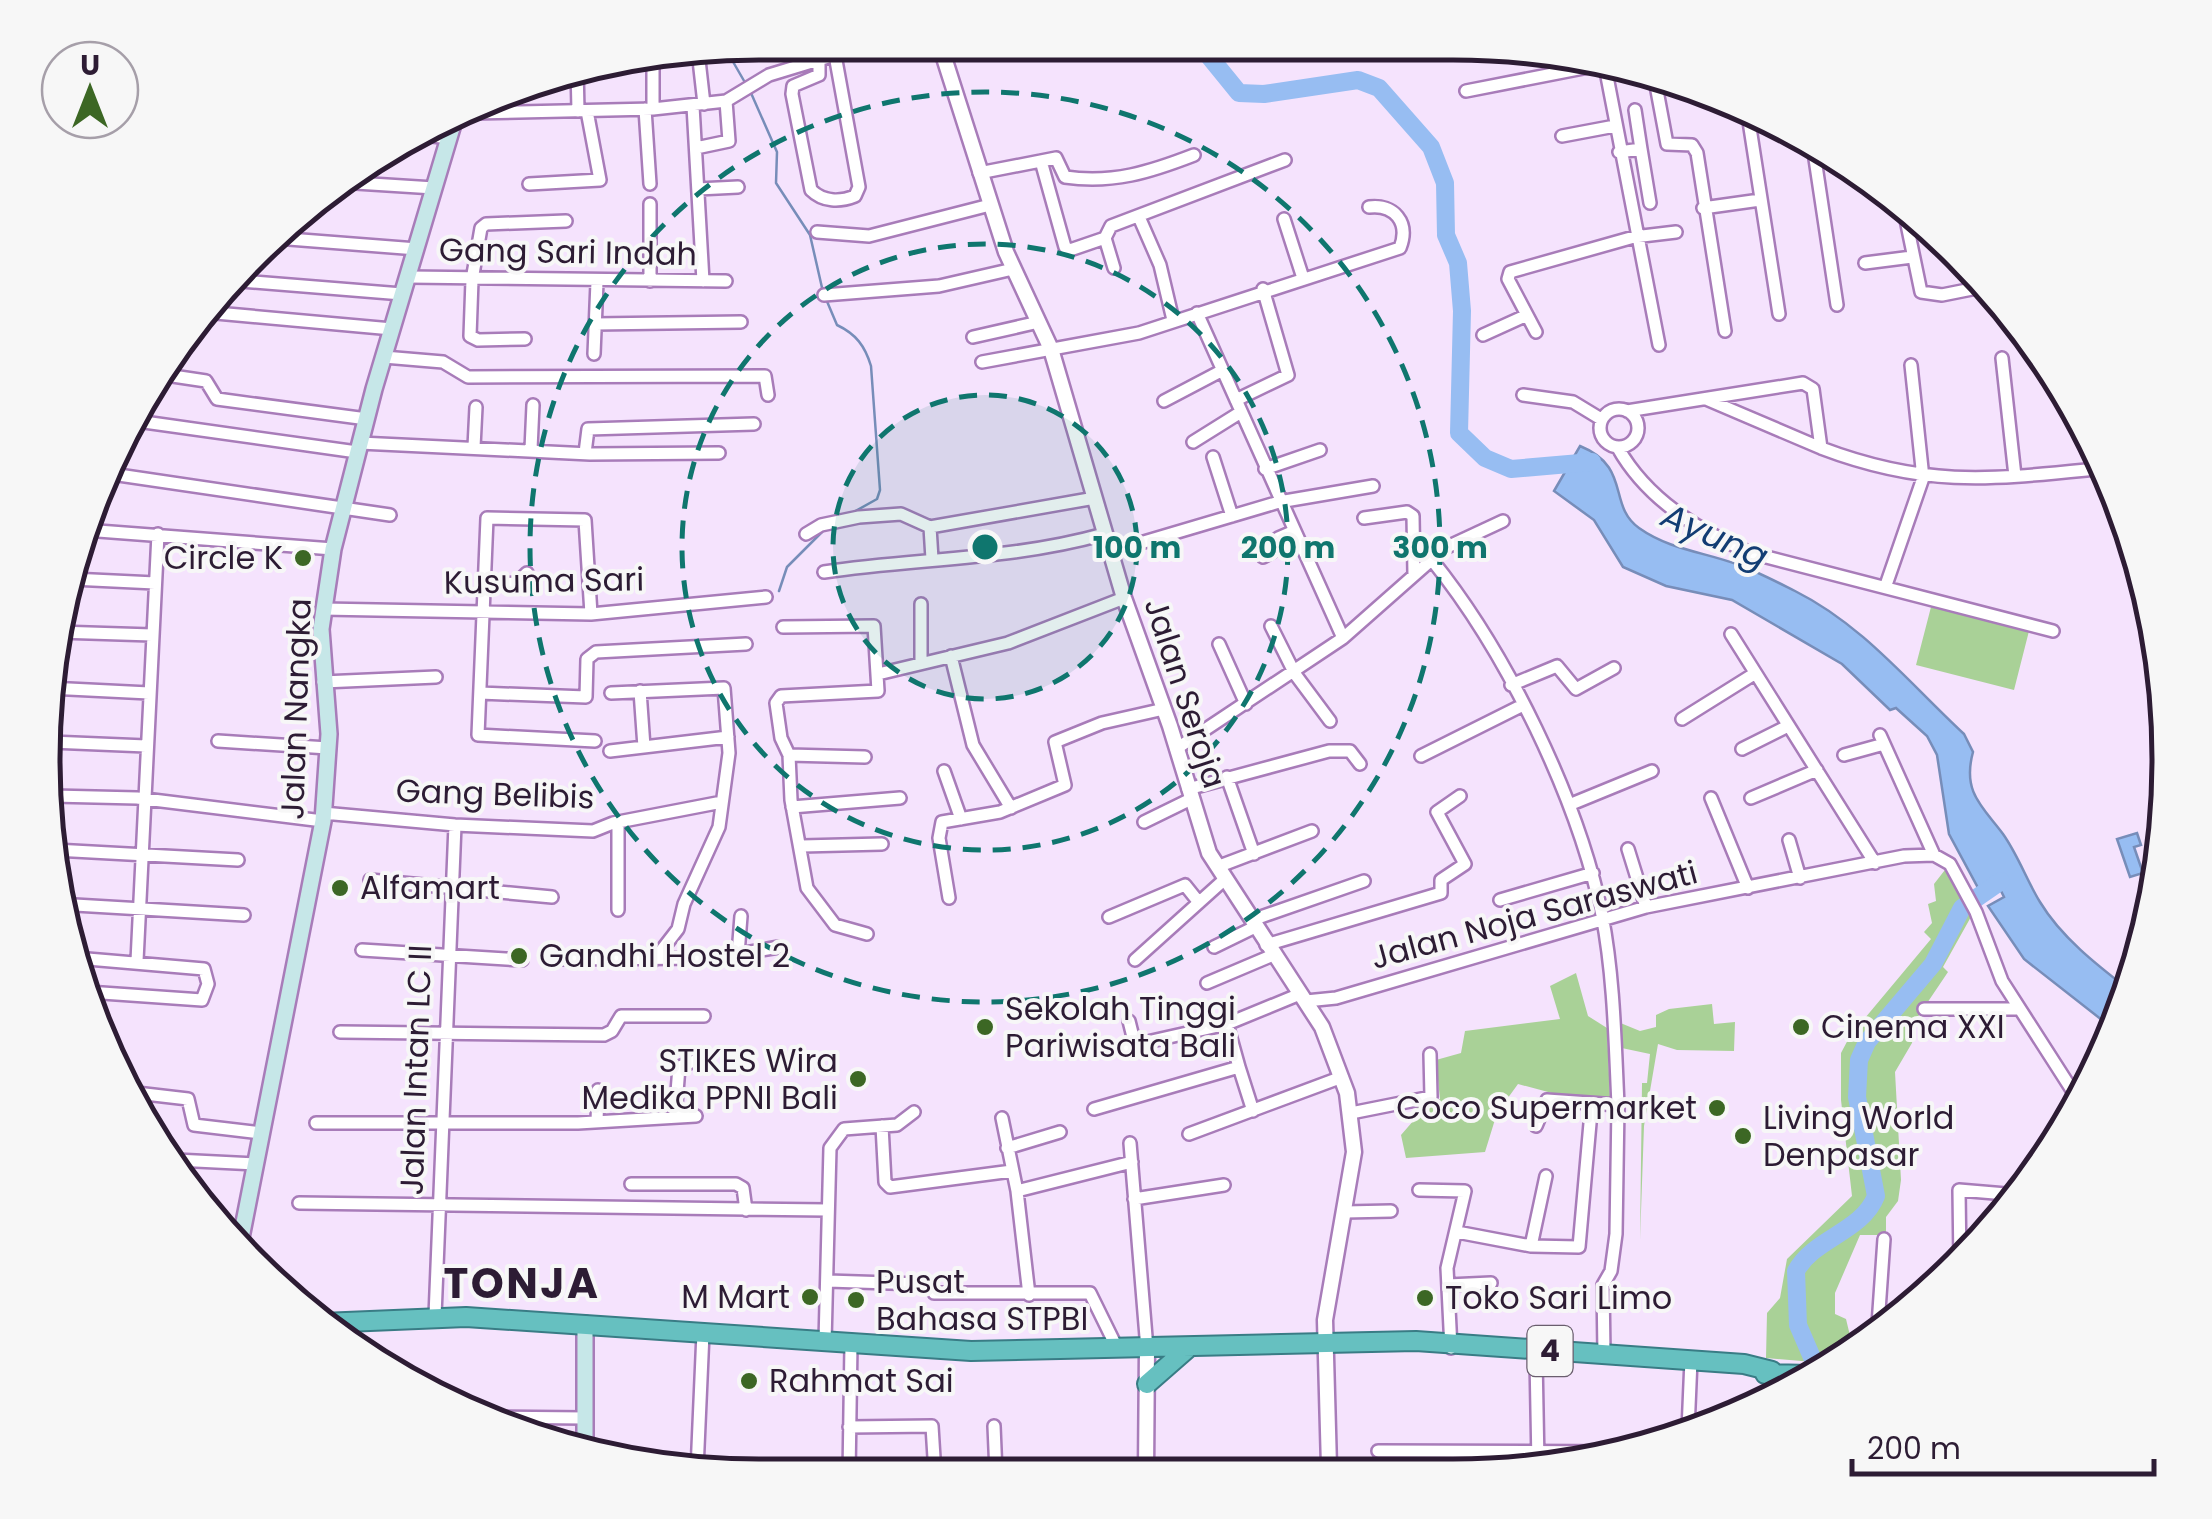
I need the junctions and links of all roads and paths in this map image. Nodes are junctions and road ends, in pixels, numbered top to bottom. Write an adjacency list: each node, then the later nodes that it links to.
1 (819, 60): 2 (street); 11 (street)
2 (836, 60)
3 (944, 60): 28 (street, Jalan Seroja)
4 (699, 63): 12 (street)
5 (652, 68): 13 (street)
6 (1568, 70): 9 (street)
7 (1606, 77): 17 (street)
8 (579, 84): 15 (street)
9 (1466, 91)
10 (1657, 91): 40 (street)
11 (726, 101): 12 (street); 21 (street)
12 (698, 105): 13 (street); 21 (street)
13 (649, 109): 15 (street); 31 (street)
14 (1635, 110): 22 (street)
15 (582, 111): 16 (street); 30 (street)
16 (493, 113)
17 (1614, 126): 20 (street); 23 (street)
18 (1750, 126): 35 (street)
19 (452, 131): 33 (main road, Jalan Nangka)
20 (1562, 136)
21 (696, 148): 34 (street)
22 (1641, 149): 23 (street); 36 (street)
23 (1620, 152): 47 (street)
24 (1194, 155): 26 (street)
25 (1285, 160): 41 (street)
26 (1041, 161): 28 (street); 48 (street)
27 (1815, 162): 67 (street)
28 (979, 173): 38 (street, Jalan Seroja)
29 (363, 183): 33 (street)
30 (529, 184)
31 (650, 184)
32 (738, 187): 34 (street)
33 (434, 188): 50 (main road, Jalan Nangka)
34 (698, 190): 59 (street)
35 (1760, 200): 40 (street); 70 (street)
36 (1650, 203)
37 (650, 204): 58 (street)
38 (990, 205): 45 (street); 54 (street, Jalan Seroja)
39 (1368, 206): 56 (street)
40 (1704, 208): 77 (street)
41 (1139, 217): 48 (street); 72 (street)
42 (1284, 219): 56 (street)
43 (566, 220): 57 (street)
44 (1907, 228): 51 (street)
45 (817, 232)
46 (1676, 232): 47 (street)
47 (1634, 237): 71 (street); 82 (street)
48 (1105, 238): 53 (street)
49 (292, 239): 50 (street)
50 (417, 249): 55 (main road, Jalan Nangka)
51 (1912, 257): 52 (street); 63 (street)
52 (1865, 262)
53 (1114, 268)
54 (1012, 269): 66 (street); 74 (street, Jalan Seroja)
55 (409, 277): 57 (street, Gang Sari Indah); 65 (main road, Jalan Nangka)
56 (1302, 278): 64 (street)
57 (472, 280): 62 (street, Gang Sari Indah); 81 (street)
58 (650, 281): 59 (street, Gang Sari Indah); 62 (street, Gang Sari Indah)
59 (703, 281): 60 (street, Gang Sari Indah)
60 (726, 281)
61 (249, 282): 65 (street)
62 (596, 282): 75 (street)
63 (1970, 289)
64 (1264, 290): 69 (street); 96 (street)
65 (402, 294): 76 (main road, Jalan Nangka)
66 (824, 295)
67 (1836, 305)
68 (222, 313): 76 (street)
69 (1197, 313): 72 (street); 89 (street)
70 (1779, 314)
71 (1525, 316): 78 (street); 79 (street)
72 (1174, 320): 83 (street)
73 (741, 322): 75 (street)
74 (1040, 322): 80 (street); 83 (street, Jalan Seroja)
75 (595, 324): 84 (street)
76 (392, 328): 85 (main road, Jalan Nangka)
77 (1725, 330)
78 (1536, 332)
79 (1484, 335)
80 (972, 337)
81 (524, 340)
82 (1659, 346)
83 (1051, 350): 87 (street); 119 (street, Jalan Seroja)
84 (594, 354)
85 (384, 356): 91 (street); 99 (main road, Jalan Nangka)
86 (2002, 358): 116 (street)
87 (982, 362)
88 (1910, 365): 117 (street)
89 (1223, 370): 94 (street); 96 (street)
90 (175, 376): 99 (street)
91 (768, 395)
92 (1522, 395): 100 (street)
93 (1702, 397): 98 (street); 107 (street); 107 (street)
94 (1164, 401)
95 (533, 405): 108 (street)
96 (1238, 406): 103 (street); 113 (street)
97 (476, 407): 105 (street)
98 (1627, 411): 100 (street); 106 (street)
99 (367, 419): 104 (main road, Jalan Nangka)
100 (1601, 420): 106 (street)
101 (147, 422): 104 (street)
102 (754, 424): 111 (street)
103 (1193, 442)
104 (358, 447): 105 (street); 121 (main road, Jalan Nangka)
105 (474, 447): 108 (street)
106 (1618, 448): 143 (street)
107 (1822, 448): 117 (street)
108 (531, 449): 111 (street)
109 (1320, 450): 113 (street)
110 (719, 453): 111 (street)
111 (585, 454)
112 (1213, 456): 123 (street)
113 (1265, 469): 120 (street)
114 (2088, 469): 116 (street)
115 (120, 475): 121 (street)
116 (2015, 476): 117 (street)
117 (1922, 478): 143 (street)
118 (1373, 486): 120 (street)
119 (1095, 498): 126 (street); 131 (street, Jalan Seroja)
120 (1279, 502): 123 (street); 128 (street)
121 (342, 509): 122 (street); 132 (main road, Jalan Nangka)
122 (390, 515)
123 (1232, 516): 133 (street)
124 (1364, 518): 139 (street)
125 (1504, 521): 136 (street)
126 (930, 526): 130 (street); 135 (street)
127 (99, 531): 129 (street)
128 (1292, 532): 134 (street); 156 (street)
129 (158, 534): 132 (street); 141 (street)
130 (806, 534)
131 (1104, 534): 133 (street, Jalan Seroja); 135 (street)
132 (333, 549): 147 (main road, Jalan Nangka)
133 (1110, 552): 145 (street, Jalan Seroja)
134 (1263, 557)
135 (932, 558): 137 (street)
136 (1432, 560): 139 (street); 167 (street)
137 (824, 572)
138 (527, 573): 142 (street)
139 (1414, 575): 156 (street)
140 (83, 581): 141 (street)
141 (155, 584): 155 (street)
142 (485, 585): 148 (street); 149 (street)
143 (1886, 585): 152 (street)
144 (766, 597): 149 (street, Kusuma Sari)
145 (1124, 598): 159 (street); 175 (street, Jalan Seroja)
146 (921, 604): 160 (street)
147 (322, 609): 148 (street, Kusuma Sari); 166 (main road, Jalan Nangka)
148 (484, 614): 149 (street, Kusuma Sari); 171 (street)
149 (591, 614)
150 (1271, 626): 163 (street)
151 (782, 627): 162 (street)
152 (2053, 631)
153 (72, 633): 155 (street)
154 (1731, 634): 164 (street)
155 (152, 636): 170 (street)
156 (1343, 638): 163 (street)
157 (746, 644): 171 (street)
158 (1218, 644): 173 (street)
159 (951, 656): 160 (street); 208 (street)
160 (920, 662): 162 (street)
161 (1614, 668): 167 (street)
162 (878, 674): 189 (street)
163 (1295, 674): 173 (street); 177 (street)
164 (1754, 674): 176 (street); 178 (street)
165 (436, 677): 166 (street)
166 (323, 682): 185 (main road, Jalan Nangka)
167 (1511, 685): 174 (street)
168 (64, 689): 170 (street)
169 (640, 691): 172 (street); 179 (street); 184 (street)
170 (149, 693): 183 (street)
171 (480, 693): 181 (street)
172 (611, 693)
173 (1246, 704): 186 (street)
174 (1523, 705): 191 (street); 206 (street)
175 (1164, 709): 186 (street, Jalan Seroja); 208 (street)
176 (1682, 719)
177 (1330, 721)
178 (1788, 726): 187 (street); 194 (street)
179 (728, 736): 184 (street); 205 (street)
180 (218, 741): 185 (street)
181 (595, 741)
182 (60, 742): 183 (street)
183 (146, 746): 204 (street)
184 (644, 747): 188 (street)
185 (328, 748): 209 (main road, Jalan Nangka)
186 (1176, 749): 198 (street, Jalan Seroja)
187 (1742, 750)
188 (610, 752)
189 (788, 755): 192 (street); 207 (street)
190 (1844, 755): 222 (street)
191 (1421, 756)
192 (865, 757)
193 (1360, 764): 197 (street)
194 (1818, 770): 203 (street); 224 (street)
195 (944, 771): 210 (street)
196 (1652, 771): 206 (street)
197 (1226, 777): 198 (street); 220 (street)
198 (1189, 794): 212 (street); 225 (street, Jalan Seroja)
199 (61, 796): 204 (street, Gang Belibis)
200 (1460, 796): 249 (street)
201 (900, 798): 207 (street)
202 (1710, 798): 230 (street)
203 (1751, 798)
204 (143, 799): 209 (street, Gang Belibis); 221 (street)
205 (722, 802): 211 (street, Gang Belibis); 255 (street)
206 (1569, 805): 226 (street)
207 (792, 807): 217 (street)
208 (1011, 808): 210 (street)
209 (323, 816): 213 (street, Gang Belibis); 294 (main road, Jalan Nangka)
210 (961, 819): 233 (street)
211 (618, 822): 213 (street, Gang Belibis); 239 (street)
212 (1144, 822)
213 (454, 825): 231 (street, Jalan Intan LC II)
214 (1312, 831): 220 (street)
215 (1789, 840): 227 (street)
216 (882, 844): 217 (street)
217 (802, 846): 245 (street)
218 (1628, 850): 237 (street)
219 (66, 851): 221 (street)
220 (1254, 854): 225 (street)
221 (140, 855): 223 (street); 238 (street)
222 (1934, 855): 224 (street, Jalan Noja Saraswati); 263 (street)
223 (238, 860)
224 (1875, 863): 227 (street, Jalan Noja Saraswati)
225 (1221, 873): 234 (street); 244 (street, Jalan Seroja)
226 (1592, 874): 235 (street); 243 (street)
227 (1800, 878): 230 (street, Jalan Noja Saraswati)
228 (370, 880): 231 (street)
229 (1364, 881): 244 (street)
230 (1748, 888): 237 (street, Jalan Noja Saraswati)
231 (450, 889): 232 (street); 250 (street, Jalan Intan LC II)
232 (552, 897)
233 (949, 898)
234 (1197, 900): 242 (street); 256 (street)
235 (1500, 900)
236 (75, 905): 238 (street)
237 (1646, 906): 243 (street, Jalan Noja Saraswati)
238 (138, 908): 240 (street); 257 (street)
239 (618, 910)
240 (244, 915)
241 (741, 916): 251 (street)
242 (1109, 917)
243 (1603, 920): 261 (street, Jalan Noja Saraswati); 279 (street)
244 (1254, 924): 247 (street); 249 (street, Jalan Seroja)
245 (867, 934)
246 (779, 947): 251 (street)
247 (1214, 947)
248 (362, 950): 250 (street)
249 (1270, 950): 258 (street); 260 (street, Jalan Seroja)
250 (448, 954): 254 (street); 269 (street, Jalan Intan LC II)
251 (738, 954): 255 (street)
252 (89, 959): 257 (street)
253 (556, 959): 255 (street)
254 (522, 960)
255 (654, 960)
256 (1135, 960)
257 (136, 961): 259 (street)
258 (1207, 984)
259 (100, 993)
260 (1303, 998): 261 (street, Jalan Noja Saraswati); 265 (street, Jalan Seroja); 267 (street, Jalan Noja Saraswati)
261 (1336, 998): 265 (street, Jalan Noja Saraswati)
262 (1924, 1009): 263 (street)
263 (2018, 1009): 276 (street)
264 (704, 1016): 269 (street)
265 (1316, 1016): 275 (street, Jalan Seroja)
266 (1129, 1022): 270 (street)
267 (1227, 1024): 270 (street, Jalan Noja Saraswati); 274 (street)
268 (340, 1032): 269 (street)
269 (447, 1033): 288 (street, Jalan Intan LC II)
270 (1135, 1045): 271 (street, Jalan Noja Saraswati)
271 (1116, 1049)
272 (1430, 1054): 284 (street)
273 (708, 1056): 286 (street)
274 (1239, 1067): 280 (street); 281 (street)
275 (1342, 1078): 281 (street); 284 (street, Jalan Seroja)
276 (2070, 1087)
277 (598, 1090): 289 (street)
278 (146, 1094): 294 (street)
279 (1618, 1105): 292 (street); 338 (street)
280 (1094, 1109)
281 (1253, 1111): 295 (street)
282 (914, 1112): 291 (street)
283 (1591, 1112): 319 (street)
284 (1351, 1113): 314 (street, Jalan Seroja)
285 (696, 1116): 286 (street)
286 (675, 1117): 289 (street)
287 (1002, 1118): 297 (street)
288 (441, 1122): 289 (street); 290 (street); 310 (street, Jalan Intan LC II)
289 (597, 1122)
290 (316, 1123)
291 (882, 1126): 301 (street); 312 (street)
292 (1536, 1126)
293 (1060, 1132): 297 (street)
294 (262, 1133): 300 (main road, Jalan Nangka)
295 (1189, 1134)
296 (1130, 1143): 299 (street)
297 (1007, 1148): 301 (street)
298 (187, 1161): 300 (street)
299 (1132, 1162): 306 (street); 308 (street)
300 (256, 1164): 315 (main road, Jalan Nangka)
301 (1012, 1170): 306 (street)
302 (1546, 1176): 319 (street)
303 (631, 1184): 311 (street)
304 (1224, 1185): 308 (street)
305 (1419, 1190): 316 (street)
306 (1017, 1191): 325 (street)
307 (2000, 1194): 318 (street)
308 (1134, 1198): 337 (street)
309 (298, 1203): 310 (street)
310 (438, 1208): 311 (street); 327 (street, Jalan Intan LC II)
311 (746, 1210): 312 (street)
312 (827, 1210): 320 (street)
313 (1391, 1211): 314 (street)
314 (1345, 1212): 332 (street, Jalan Seroja)
315 (242, 1230)
316 (1457, 1232): 319 (street); 323 (street)
317 (1884, 1239): 326 (street)
318 (1960, 1241)
319 (1531, 1246)
320 (828, 1282): 321 (street); 331 (street)
321 (920, 1284)
322 (1492, 1284): 323 (street)
323 (1448, 1285): 334 (street)
324 (934, 1293): 325 (street)
325 (1029, 1295): 336 (street)
326 (1879, 1313)
327 (435, 1316): 328 (highway, 4); 329 (highway, 4)
328 (344, 1322)
329 (585, 1329): 330 (highway, 4); 346 (main road)
330 (703, 1333): 331 (highway, 4); 353 (street)
331 (825, 1342): 335 (highway, 4)
332 (1326, 1344): 333 (highway, 4); 334 (highway, 4); 359 (street, Jalan Seroja)
333 (1187, 1348): 337 (highway, 4); 344 (highway)
334 (1450, 1348): 338 (highway, 4); 339 (highway, 4)
335 (852, 1350): 336 (highway, 4); 349 (street)
336 (1118, 1350): 337 (highway, 4)
337 (1147, 1354): 344 (street)
338 (1604, 1354): 340 (highway, 4)
339 (1536, 1358): 340 (highway, 4); 352 (street)
340 (1691, 1365): 341 (highway, 4); 347 (street)
341 (1779, 1372): 342 (highway, 4); 343 (street)
342 (1788, 1373)
343 (1778, 1378)
344 (1147, 1384): 358 (street)
345 (523, 1417): 346 (street)
346 (585, 1418): 350 (main road)
347 (1689, 1418)
348 (994, 1426): 357 (street)
349 (849, 1427): 355 (street); 356 (street)
350 (585, 1437)
351 (1378, 1451): 354 (street)
352 (1538, 1454)
353 (698, 1456)
354 (1509, 1457)
355 (849, 1459)
356 (934, 1459)
357 (995, 1459)
358 (1146, 1459)
359 (1329, 1459)

